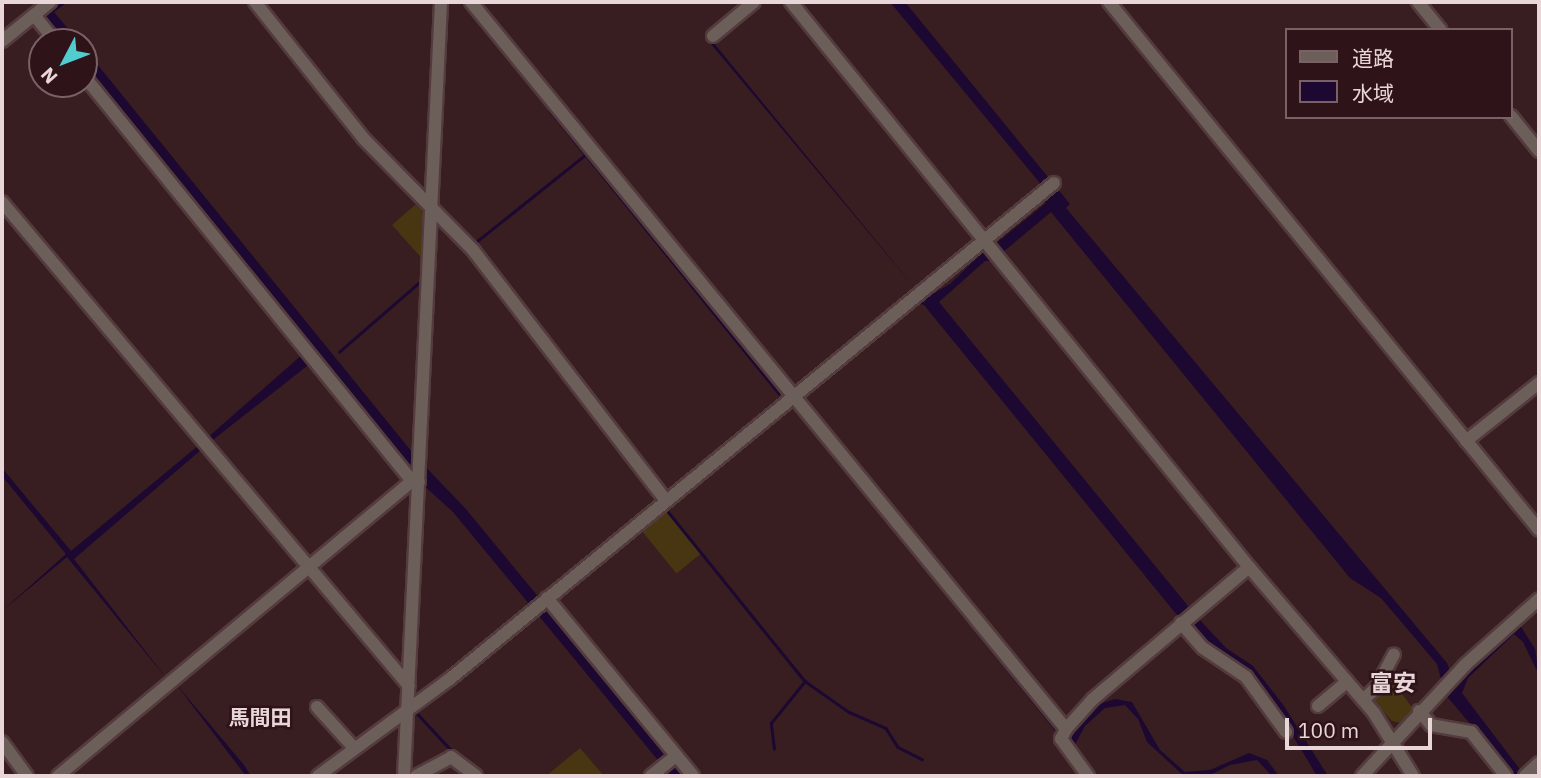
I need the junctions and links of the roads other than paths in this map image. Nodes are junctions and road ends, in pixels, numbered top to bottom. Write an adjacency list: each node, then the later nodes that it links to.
1 (50, 2): 9 (street)
2 (255, 2): 19 (street)
3 (441, 2): 19 (street)
4 (471, 2): 22 (street)
5 (754, 2): 12 (street)
6 (791, 2): 20 (street)
7 (1109, 2): 23 (street)
8 (1418, 2): 11 (street)
9 (35, 10): 10 (street); 13 (street)
10 (47, 28)
11 (1439, 28)
12 (713, 36)
13 (2, 41)
14 (98, 93): 24 (street)
15 (1513, 118): 16 (street)
16 (1539, 151)
17 (1054, 183): 20 (street)
18 (2, 202): 28 (street)
19 (431, 209): 24 (street); 25 (street)
20 (986, 243): 22 (street); 27 (street)
21 (1539, 383): 23 (street)
22 (792, 395): 25 (street); 40 (street)
23 (1466, 441): 26 (street)
24 (417, 481): 28 (street); 34 (street)
25 (665, 499): 29 (street)
26 (1539, 530)
27 (1249, 567): 31 (street); 33 (street)
28 (309, 569): 34 (street); 49 (street)
29 (547, 597): 36 (street); 45 (street)
30 (1539, 599): 39 (street)
31 (1183, 622): 40 (street); 41 (street)
32 (1394, 654): 35 (street)
33 (1347, 682): 35 (street); 37 (street)
34 (409, 686): 36 (street)
35 (1363, 700): 42 (street)
36 (408, 706): 44 (street); 50 (street)
37 (1318, 706)
38 (317, 707): 44 (street)
39 (1419, 711): 42 (street); 58 (street)
40 (1066, 729): 55 (street)
41 (1286, 732)
42 (1392, 739): 56 (street); 57 (street)
43 (2, 741): 48 (street)
44 (354, 748): 47 (street)
45 (676, 756): 53 (street); 54 (street)
46 (1539, 763): 59 (street)
47 (323, 775)
48 (27, 776)
49 (58, 776)
50 (404, 776)
51 (416, 776): 52 (street)
52 (476, 776)
53 (651, 776)
54 (693, 776)
55 (1088, 776)
56 (1362, 776)
57 (1413, 776)
58 (1506, 776)
59 (1525, 776)

